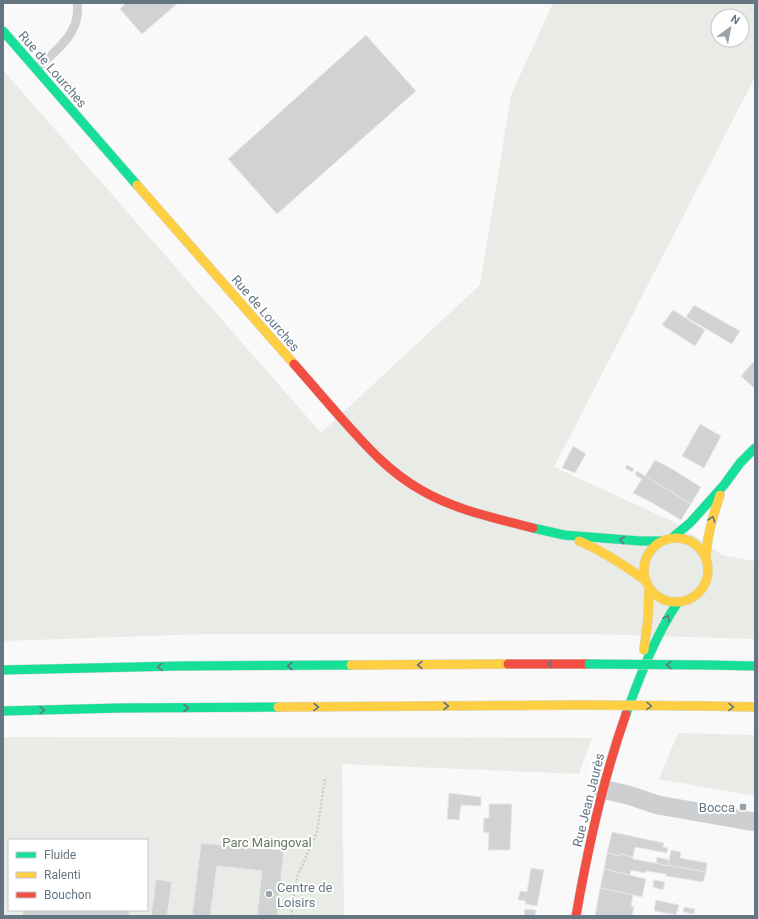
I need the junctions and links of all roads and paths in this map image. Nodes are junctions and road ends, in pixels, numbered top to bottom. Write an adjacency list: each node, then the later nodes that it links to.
1 (77, 3): 3 (lane)
2 (3, 31): 3 (main road, Rue de Lourches)
3 (36, 69): 6 (main road, Rue de Lourches)
4 (755, 448): 5 (main road)
5 (724, 485): 7 (main road); 9 (main road, one-way to 5)
6 (563, 534): 8 (main road, Rue de Lourches, one-way to 6); 10 (main road, Rue de Lourches)
7 (673, 537): 8 (main road); 9 (main road)
8 (661, 541): 10 (main road)
9 (706, 556): 11 (main road)
10 (648, 584): 11 (main road); 14 (main road, Rue Jean Jaurès)
11 (678, 602): 14 (main road, Rue Jean Jaurès, one-way to 11)
12 (755, 666): 13 (main road, one-way to 13, bridge)
13 (3, 670)
14 (634, 692): 18 (main road, Rue Jean Jaurès)
15 (755, 708): 16 (main road, one-way to 15, bridge)
16 (3, 711)
17 (325, 778): 20 (path)
18 (602, 789): 19 (street); 21 (main road, Rue Jean Jaurès)
19 (755, 822)
20 (291, 916)
21 (576, 916)

